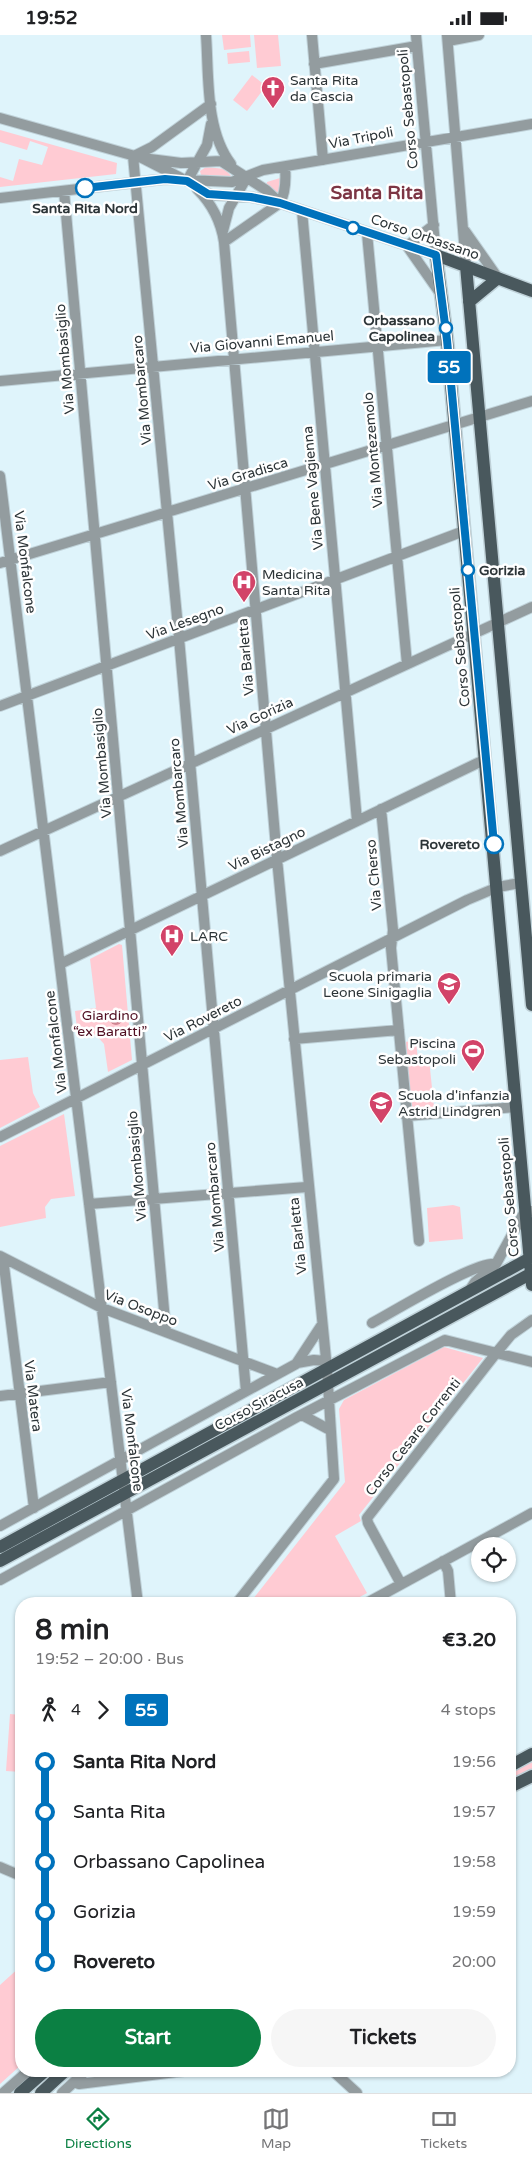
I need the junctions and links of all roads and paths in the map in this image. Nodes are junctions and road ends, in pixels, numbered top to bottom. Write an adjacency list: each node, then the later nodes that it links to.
1 (206, 35): 7 (street)
2 (312, 35): 6 (street)
3 (479, 35): 4 (street)
4 (447, 38): 10 (street)
5 (417, 40): 6 (street); 11 (street, Corso Sebastopoli)
6 (314, 64): 13 (street)
7 (212, 108): 12 (street); 14 (street); 16 (street)
8 (0, 118): 12 (street)
9 (532, 124): 10 (street, Via Tripoli)
10 (456, 136): 11 (street, Via Tripoli); 29 (street)
11 (426, 141): 13 (street, Via Tripoli); 28 (street, Corso Sebastopoli)
12 (138, 157): 14 (street); 17 (street); 20 (street, Via Mombarcaro)
13 (323, 159): 15 (street, Via Tripoli)
14 (194, 166): 16 (street); 17 (street); 21 (street)
15 (285, 167): 18 (street, Via Tripoli); 26 (street)
16 (237, 171): 18 (street)
17 (176, 175): 19 (street); 21 (street)
18 (247, 177): 21 (street, Via Tripoli); 24 (street); 26 (street)
19 (165, 179): 20 (street); 21 (street, Via Tripoli)
20 (137, 181): 23 (street); 44 (street, Via Mombarcaro)
21 (187, 181): 22 (street)
22 (197, 189): 24 (street); 30 (street)
23 (64, 191): 25 (street); 45 (street, Via Mombasiglio)
24 (235, 196): 26 (street); 30 (street)
25 (0, 198)
26 (280, 203): 27 (street, Corso Orbassano); 32 (street)
27 (302, 211): 31 (street, Corso Orbassano); 42 (street, Via Bene Vagienna)
28 (434, 225): 33 (street); 34 (street, Corso Sebastopoli)
29 (463, 228): 35 (street); 36 (street)
30 (223, 231): 32 (street, Via Barletta)
31 (367, 233): 33 (street, Corso Orbassano); 41 (street, Via Montezemolo)
32 (224, 242): 43 (street, Via Barletta)
33 (408, 246): 34 (street, Corso Orbassano); 38 (street)
34 (436, 255): 35 (main road, Corso Orbassano); 38 (main road, Corso Sebastopoli)
35 (466, 266): 36 (main road, Corso Orbassano); 39 (main road)
36 (498, 278): 37 (main road, Corso Orbassano); 39 (main road)
37 (532, 291)
38 (442, 296): 40 (main road, Corso Sebastopoli)
39 (469, 302): 48 (main road)
40 (447, 340): 41 (street, Via Giovanni Emanuel); 49 (main road, Corso Sebastopoli)
41 (377, 346): 42 (street, Via Giovanni Emanuel); 50 (street, Via Montezemolo)
42 (314, 351): 43 (street, Via Giovanni Emanuel); 51 (street, Via Bene Vagienna)
43 (233, 359): 44 (street, Via Giovanni Emanuel); 53 (street, Via Barletta)
44 (154, 367): 45 (street, Via Giovanni Emanuel); 55 (street, Via Mombarcaro)
45 (80, 373): 46 (street, Via Giovanni Emanuel); 57 (street, Via Mombasiglio)
46 (0, 381)
47 (532, 401): 48 (street, Via Gradisca)
48 (479, 417): 49 (street, Via Gradisca); 64 (main road)
49 (454, 425): 50 (street, Via Gradisca); 56 (main road, Corso Sebastopoli)
50 (387, 445): 51 (street, Via Gradisca); 58 (street, Via Montezemolo)
51 (325, 465): 53 (street, Via Gradisca); 61 (street, Via Bene Vagienna)
52 (0, 476): 54 (street, Via Monfalcone)
53 (245, 489): 55 (street, Via Gradisca); 63 (street, Via Barletta)
54 (2, 501): 59 (street, Via Monfalcone)
55 (167, 512): 57 (street, Via Gradisca); 66 (street, Via Mombarcaro)
56 (464, 531): 58 (street, Via Lesegno); 65 (main road, Corso Sebastopoli)
57 (95, 535): 59 (street, Via Gradisca); 68 (street, Via Mombasiglio)
58 (396, 556): 61 (street, Via Lesegno); 67 (street, Via Montezemolo)
59 (11, 560): 60 (street, Via Gradisca); 70 (street, Via Monfalcone)
60 (0, 563)
61 (335, 579): 63 (street, Via Lesegno); 69 (street, Via Bene Vagienna)
62 (532, 607): 64 (street, Via Gorizia)
63 (255, 610): 66 (street, Via Lesegno); 72 (street, Via Barletta)
64 (498, 623): 65 (street, Via Gorizia); 81 (main road)
65 (474, 634): 67 (street, Via Gorizia); 73 (main road, Corso Sebastopoli)
66 (179, 638): 68 (street, Via Lesegno); 74 (street, Via Mombarcaro)
67 (407, 664): 69 (street, Via Gorizia)
68 (107, 666): 70 (street, Via Lesegno); 75 (street, Via Mombasiglio)
69 (345, 693): 72 (street, Via Gorizia); 77 (street, Via Bene Vagienna)
70 (27, 696): 71 (street, Via Lesegno); 78 (street, Via Monfalcone)
71 (0, 706)
72 (266, 729): 74 (street, Via Gorizia); 80 (street, Via Barletta)
73 (486, 759): 76 (street, Via Bistagno); 82 (main road, Corso Sebastopoli)
74 (190, 764): 75 (street, Via Gorizia); 83 (street, Via Mombarcaro)
75 (119, 796): 78 (street, Via Gorizia); 84 (street, Via Mombasiglio)
76 (381, 809): 77 (street, Via Bistagno); 85 (street, Via Cherso)
77 (357, 821): 80 (street, Via Bistagno)
78 (44, 831): 79 (street, Via Gorizia); 86 (street, Via Monfalcone)
79 (0, 851)
80 (277, 859): 83 (street, Via Bistagno); 87 (street, Via Barletta)
81 (520, 883): 82 (street, Via Rovereto); 88 (main road)
82 (498, 887): 85 (street, Via Rovereto); 94 (main road, Corso Sebastopoli)
83 (202, 896): 84 (street, Via Bistagno); 89 (street, Via Mombarcaro)
84 (130, 930): 86 (street, Via Bistagno); 92 (street, Via Mombasiglio)
85 (392, 938): 87 (street, Via Rovereto); 90 (street)
86 (60, 964): 93 (street, Via Monfalcone)
87 (290, 990): 89 (street, Via Rovereto); 91 (street, Via Barletta)
88 (532, 999)
89 (213, 1029): 92 (street, Via Rovereto); 98 (street, Via Mombarcaro)
90 (398, 1030): 91 (street); 95 (street)
91 (294, 1039): 97 (street, Via Barletta)
92 (142, 1065): 93 (street, Via Rovereto); 99 (street, Via Mombasiglio)
93 (76, 1098): 96 (street, Via Rovereto); 100 (street, Via Monfalcone)
94 (517, 1107): 95 (street); 101 (main road, Corso Sebastopoli)
95 (406, 1116): 102 (street)
96 (0, 1137)
97 (307, 1187): 98 (street); 111 (street, Via Barletta)
98 (228, 1193): 99 (street); 114 (street, Via Mombarcaro)
99 (154, 1199): 100 (street); 112 (street, Via Mombasiglio)
100 (89, 1204): 108 (street, Via Monfalcone)
101 (528, 1211): 104 (main road, Corso Sebastopoli); 105 (street, Corso Siracusa)
102 (418, 1241)
103 (2, 1257): 108 (street, Via Osoppo); 122 (street, Via Matera)
104 (531, 1257): 106 (main road, Corso Sebastopoli); 107 (main road, Corso Siracusa)
105 (496, 1264): 107 (street, Corso Siracusa); 110 (street)
106 (532, 1277): 120 (main road, Corso Siracusa)
107 (469, 1291): 117 (main road, Corso Siracusa)
108 (102, 1308): 112 (street, Via Osoppo); 119 (street, Via Monfalcone)
109 (532, 1320): 113 (street, Corso Cesare Correnti)
110 (372, 1323)
111 (321, 1326): 116 (street, Corso Siracusa); 117 (street, Via Barletta)
112 (166, 1332): 114 (street, Via Osoppo)
113 (497, 1352): 115 (street); 124 (street); 138 (street, Corso Cesare Correnti)
114 (243, 1361): 118 (street, Via Osoppo); 121 (street, Via Mombarcaro)
115 (532, 1361)
116 (296, 1364): 117 (street, Corso Siracusa); 118 (street, Corso Siracusa)
117 (326, 1365): 120 (street, Via Barletta); 128 (main road, Corso Siracusa)
118 (277, 1374): 121 (street, Corso Siracusa)
119 (111, 1382): 122 (street); 127 (street, Via Monfalcone)
120 (328, 1384): 124 (street, Via Barletta); 129 (main road, Corso Siracusa)
121 (246, 1391): 127 (street, Corso Siracusa)
122 (19, 1393): 123 (street); 130 (street, Via Matera)
123 (0, 1396)
124 (328, 1401): 125 (street); 126 (street, Via Barletta)
125 (302, 1415): 126 (street); 131 (street)
126 (330, 1430): 140 (street, Via Barletta)
127 (121, 1460): 128 (street, Via Monfalcone); 130 (street, Corso Siracusa)
128 (124, 1479): 129 (street, Via Monfalcone); 134 (main road, Corso Siracusa)
129 (125, 1493): 131 (street, Via Monfalcone); 135 (main road, Corso Siracusa)
130 (34, 1508): 133 (street, Corso Siracusa)
131 (127, 1510): 137 (street); 139 (street, Via Monfalcone)
132 (532, 1513): 136 (street)
133 (0, 1527)
134 (0, 1547)
135 (0, 1561)
136 (443, 1561): 138 (street); 142 (street)
137 (0, 1580)
138 (401, 1584): 141 (street)
139 (137, 1597)
140 (241, 1597)
141 (378, 1597)
142 (450, 1597)
143 (532, 1754): 144 (main road)
144 (516, 1763)
145 (532, 1776): 146 (main road)
146 (516, 1784)
147 (0, 1867): 148 (street)
148 (15, 1873)
149 (21, 2077): 156 (street)
150 (37, 2077): 157 (main road)
151 (58, 2077): 158 (main road)
152 (79, 2077): 155 (street)
153 (136, 2077): 155 (street)
154 (340, 2077): 160 (street)
155 (74, 2082): 159 (street)
156 (3, 2093)
157 (20, 2093)
158 (41, 2093)
159 (62, 2093)
160 (357, 2093)

